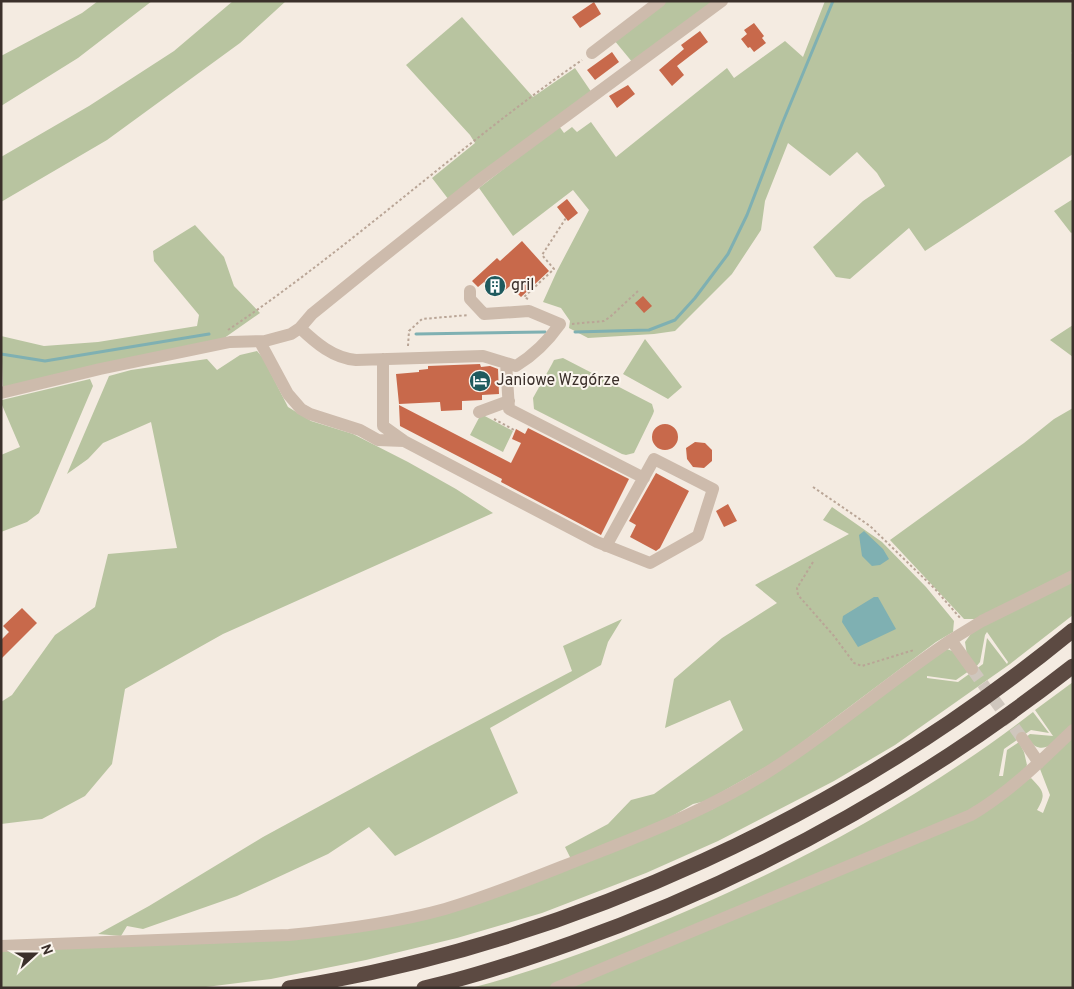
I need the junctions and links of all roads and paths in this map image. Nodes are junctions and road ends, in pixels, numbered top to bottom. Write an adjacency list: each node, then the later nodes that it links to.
1 (660, 1): 3 (street)
2 (722, 1): 12 (street)
3 (592, 53): 14 (path)
4 (566, 218): 5 (path)
5 (545, 259): 6 (path); 9 (path)
6 (541, 262)
7 (470, 291): 10 (street)
8 (638, 291): 11 (path)
9 (533, 302)
10 (484, 314): 11 (street); 16 (path)
11 (560, 324): 17 (street)
12 (300, 328): 13 (street); 15 (street)
13 (260, 342): 14 (street); 21 (street)
14 (213, 346): 18 (street)
15 (383, 359): 16 (street); 21 (street)
16 (408, 359): 17 (street)
17 (506, 363): 19 (street)
18 (1, 393)
19 (508, 401): 20 (street); 22 (street)
20 (479, 412)
21 (404, 441): 24 (street)
22 (644, 478): 24 (street); 24 (street)
23 (813, 487): 27 (path)
24 (606, 546)
25 (813, 562): 30 (path)
26 (1073, 576): 27 (street)
27 (968, 629): 29 (street)
28 (1073, 630): 37 (highway)
29 (951, 640): 30 (street); 32 (street)
30 (930, 654): 36 (street)
31 (1073, 666): 38 (highway)
32 (972, 669)
33 (1073, 730): 35 (street)
34 (1022, 738): 35 (street)
35 (1039, 763): 39 (street)
36 (1, 946)
37 (289, 988)
38 (424, 988)
39 (556, 988)

